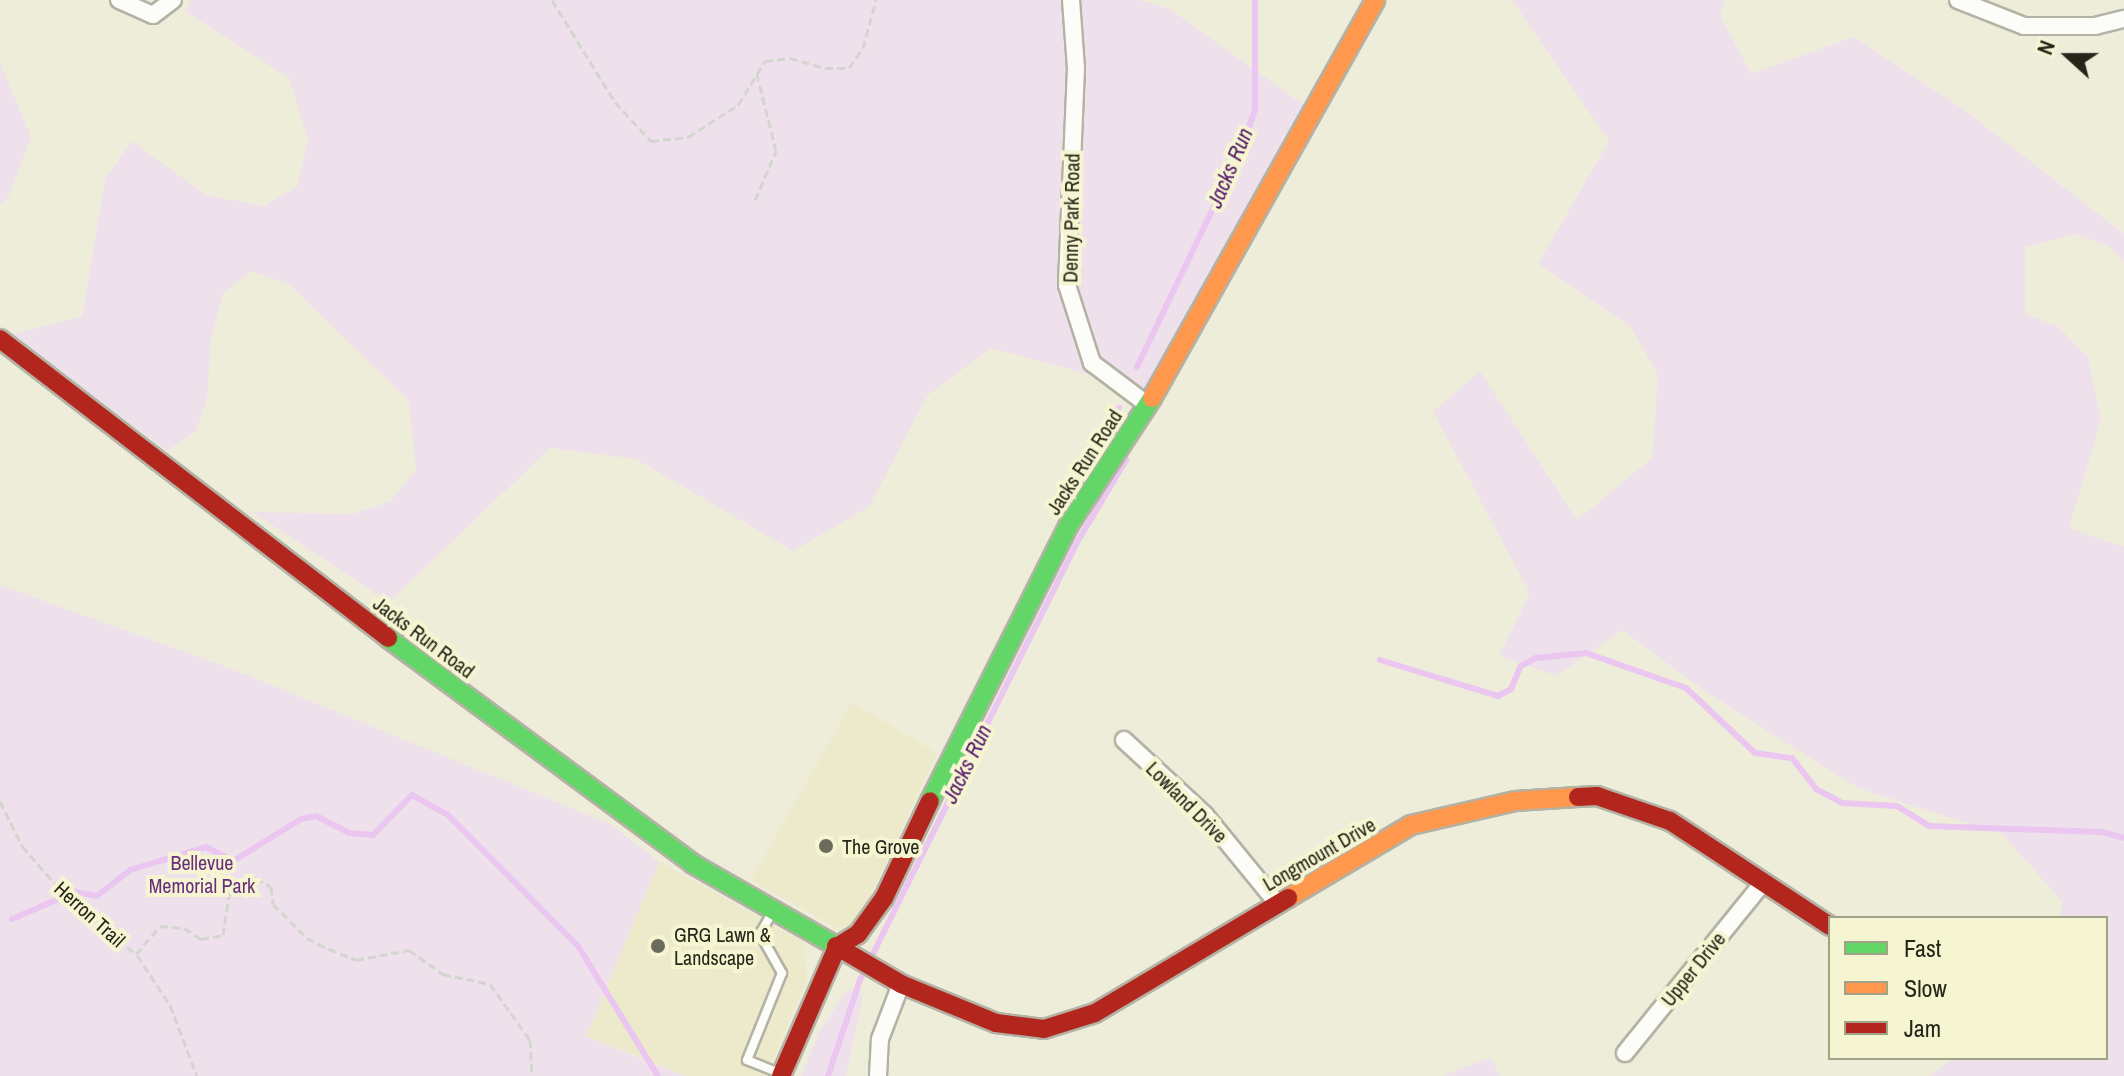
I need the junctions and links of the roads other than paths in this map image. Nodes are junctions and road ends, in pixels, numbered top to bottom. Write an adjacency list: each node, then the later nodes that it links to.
1 (119, 0): 2 (street)
2 (173, 0)
3 (1071, 0): 8 (street, Denny Park Road)
4 (1375, 0): 8 (street, Jacks Run Road)
5 (1958, 0): 6 (street)
6 (2124, 19)
7 (0, 339): 12 (street, Jacks Run Road)
8 (1148, 405): 14 (street, Jacks Run Road)
9 (1124, 740): 11 (street, Lowland Drive)
10 (1761, 885): 11 (street, Longmount Drive); 13 (street, Longmount Drive); 16 (street, Upper Drive)
11 (1277, 903): 15 (street, Longmount Drive)
12 (774, 910): 14 (street, Jacks Run Road); 17 (lane)
13 (1828, 925)
14 (837, 947): 15 (street, Longmount Drive); 17 (street, Jacks Run Road)
15 (901, 984): 18 (street)
16 (1625, 1053)
17 (782, 1075)
18 (878, 1076)

